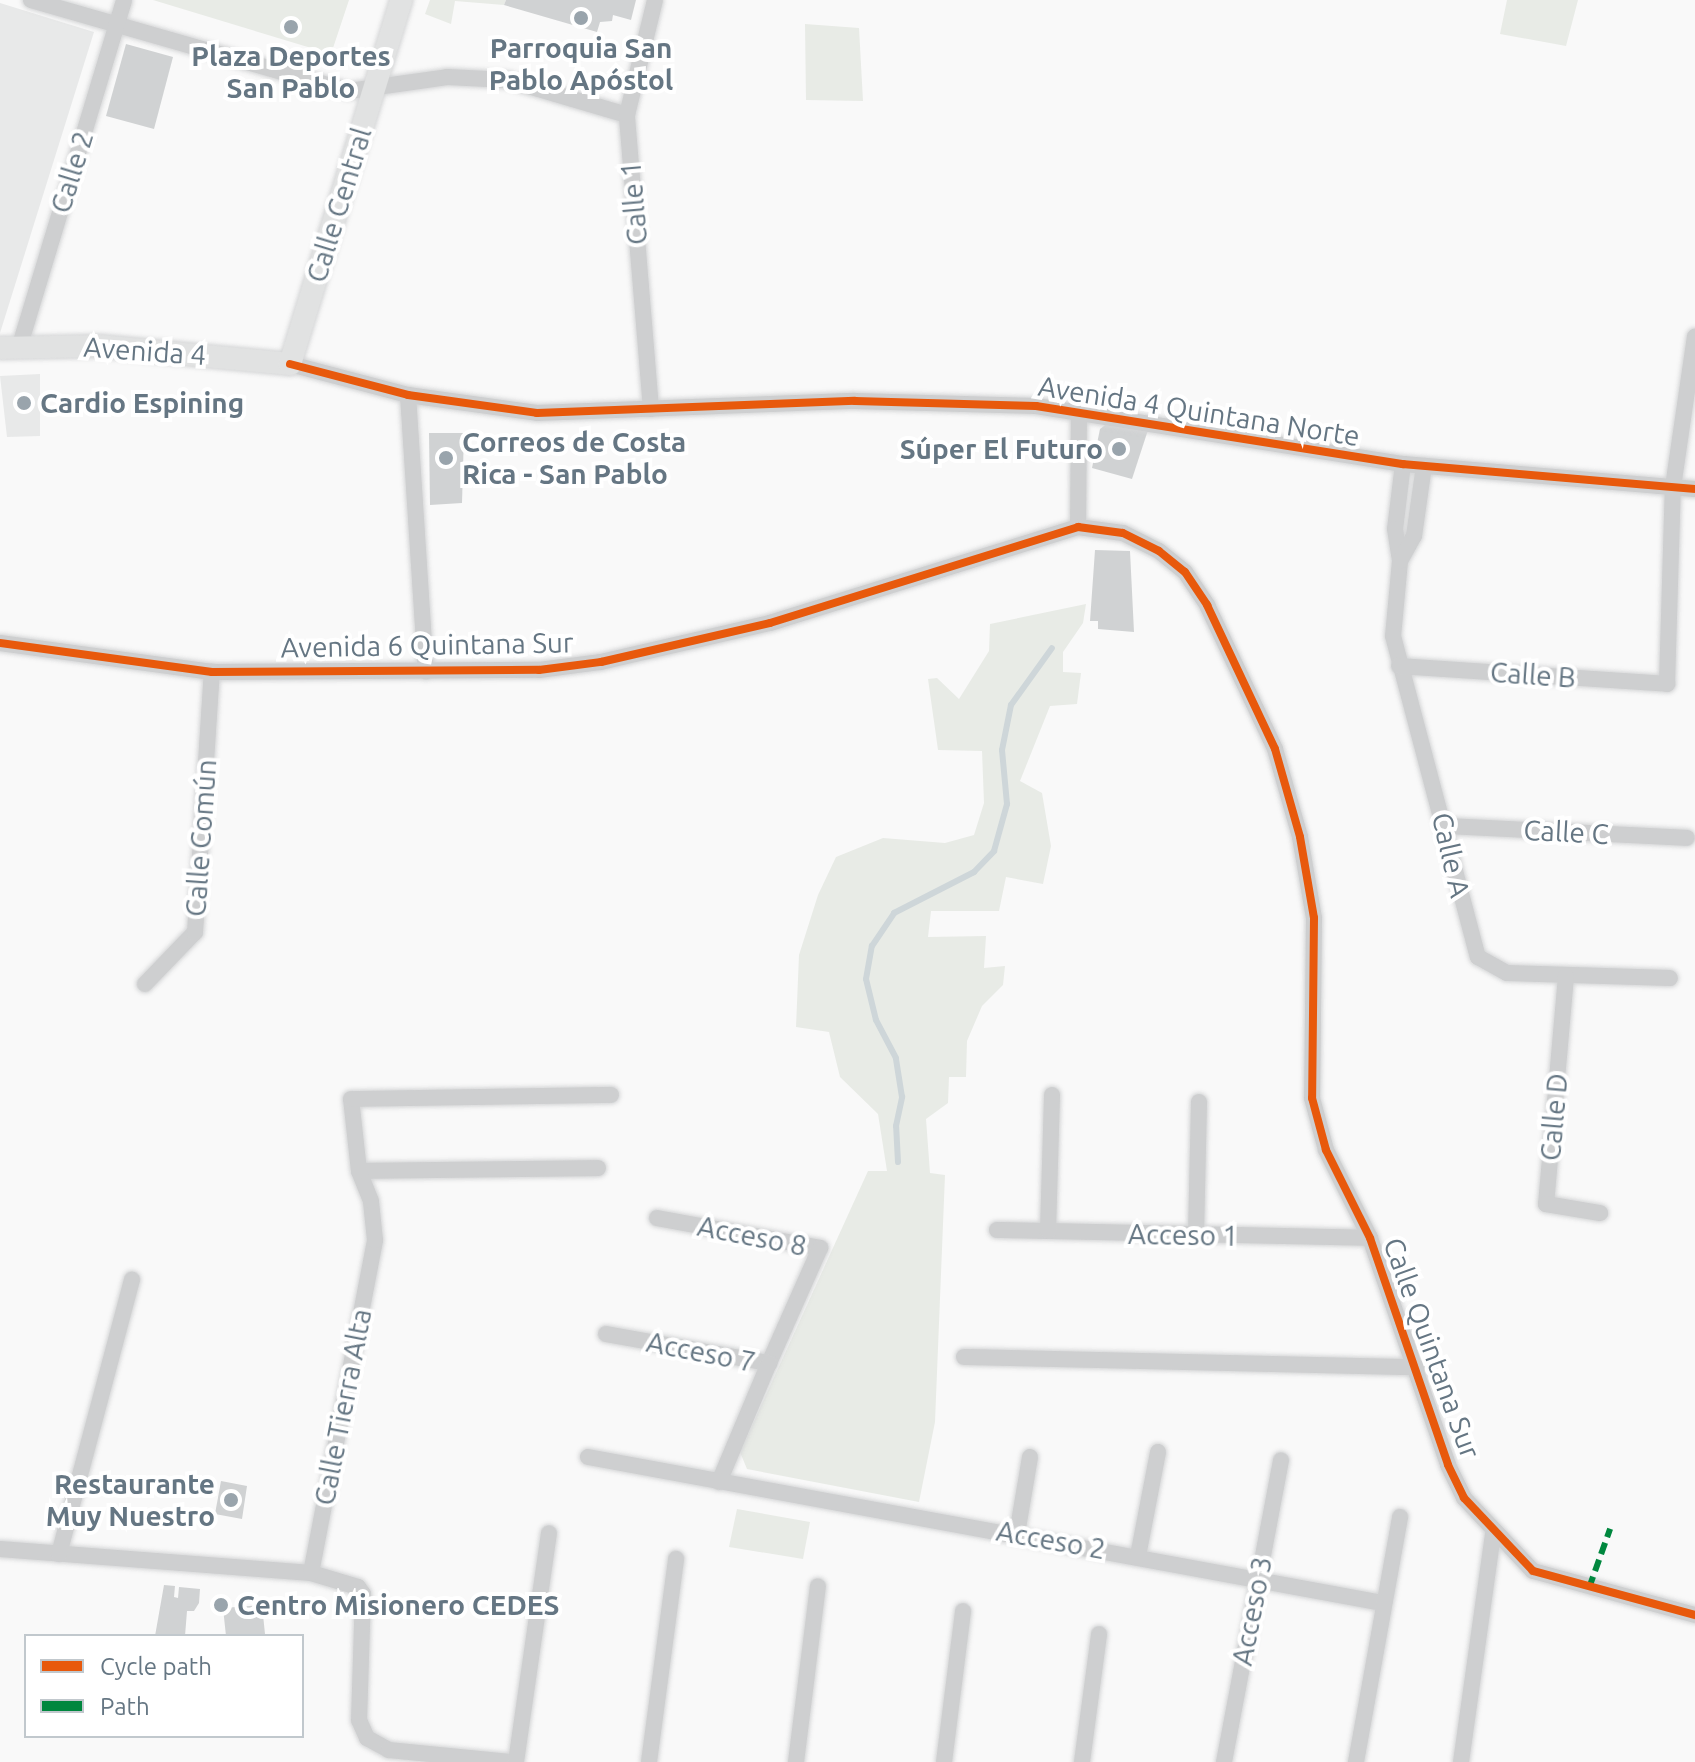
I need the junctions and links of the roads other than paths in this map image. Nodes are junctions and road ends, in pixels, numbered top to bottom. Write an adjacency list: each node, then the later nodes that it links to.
1 (31, 0): 5 (street)
2 (124, 0): 5 (street, Calle 2)
3 (401, 0): 6 (main road, Calle Central)
4 (655, 0): 7 (street, Calle 1)
5 (116, 26): 6 (street); 9 (street, Calle 2)
6 (376, 86): 7 (street); 10 (main road, Calle Central)
7 (627, 115): 12 (street, Calle 1)
8 (1695, 337): 16 (street)
9 (10, 347): 10 (main road, Avenida 4)
10 (290, 364): 11 (street, Avenida 4 Quintana Norte)
11 (408, 395): 12 (street, Avenida 4 Quintana Norte); 22 (street)
12 (651, 409): 13 (street, Avenida 4 Quintana Norte)
13 (1079, 412): 14 (street, Avenida 4 Quintana Norte); 18 (street)
14 (1403, 464): 15 (street, Avenida 4 Quintana Norte); 19 (street, Calle A)
15 (1424, 466): 16 (street, Avenida 4 Quintana Norte); 19 (street, Calle A)
16 (1673, 487): 17 (street); 21 (street, Calle B)
17 (1695, 489)
18 (1078, 527): 22 (street, Avenida 6 Quintana Sur); 39 (street, Calle Quintana Sur)
19 (1400, 561): 21 (street, Calle A)
20 (0, 643): 23 (street, Avenida 6 Quintana Sur)
21 (1399, 666): 24 (street, Calle A)
22 (426, 671): 23 (street, Avenida 6 Quintana Sur)
23 (212, 672): 28 (street, Calle Común)
24 (1445, 826): 25 (street, Calle C); 26 (street, Calle A)
25 (1687, 838)
26 (1566, 976): 27 (street, Calle A); 34 (street, Calle D)
27 (1670, 978)
28 (145, 984)
29 (611, 1095): 33 (street, Calle Tierra Alta)
30 (1052, 1095): 37 (street)
31 (1199, 1102): 38 (street)
32 (598, 1168): 33 (street)
33 (359, 1171): 58 (street, Calle Tierra Alta)
34 (1600, 1213)
35 (657, 1218): 43 (street, Acceso 8)
36 (997, 1230): 37 (street, Acceso 1)
37 (1048, 1231): 38 (street, Acceso 1)
38 (1196, 1235): 39 (street, Acceso 1)
39 (1370, 1238): 44 (street, Calle Quintana Sur)
40 (132, 1280): 55 (street)
41 (606, 1334): 43 (street, Acceso 7)
42 (964, 1357): 44 (street)
43 (769, 1363): 49 (street, Acceso 7)
44 (1417, 1367): 53 (street, Calle Quintana Sur)
45 (1158, 1452): 56 (street)
46 (588, 1457): 49 (street, Acceso 2)
47 (1030, 1457): 52 (street)
48 (1281, 1460): 59 (street, Acceso 3)
49 (719, 1482): 52 (street, Acceso 2)
50 (1400, 1517): 61 (street)
51 (549, 1533): 65 (street)
52 (1017, 1534): 56 (street, Acceso 2)
53 (1493, 1534): 63 (street, Calle Quintana Sur); 72 (street)
54 (0, 1549): 55 (street)
55 (59, 1554): 58 (street)
56 (1138, 1556): 59 (street, Acceso 2)
57 (676, 1559): 66 (street)
58 (311, 1573): 65 (street)
59 (1258, 1578): 61 (street, Acceso 2); 70 (street, Acceso 3)
60 (818, 1586): 67 (street)
61 (1382, 1603): 71 (street)
62 (963, 1611): 68 (street)
63 (1695, 1615)
64 (1099, 1634): 69 (street)
65 (514, 1762)
66 (649, 1762)
67 (796, 1762)
68 (944, 1762)
69 (1082, 1762)
70 (1224, 1762)
71 (1356, 1762)
72 (1461, 1762)

